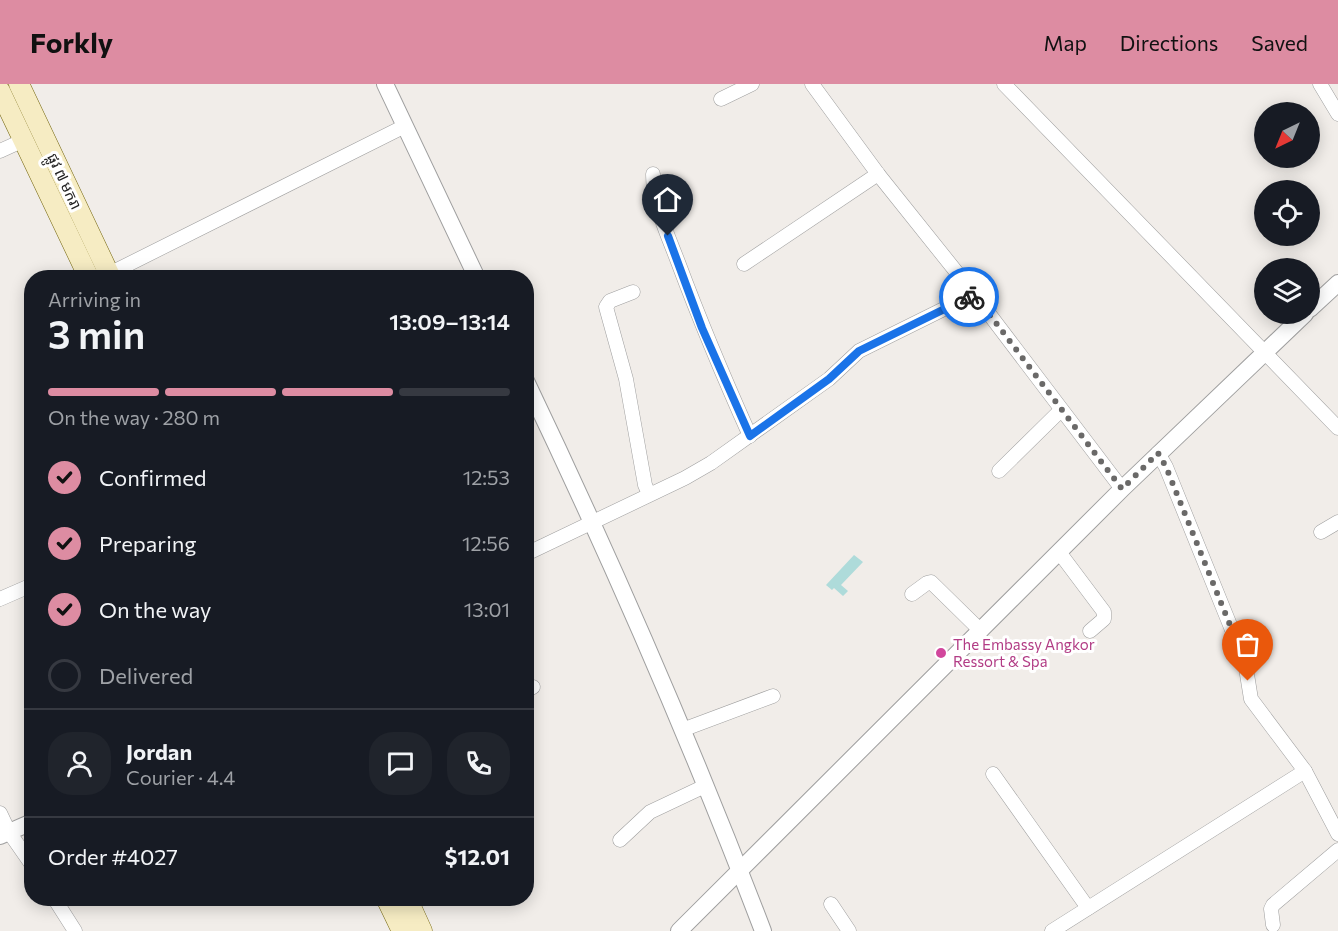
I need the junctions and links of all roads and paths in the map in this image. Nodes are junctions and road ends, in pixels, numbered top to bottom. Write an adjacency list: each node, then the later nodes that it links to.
1 (19, 84): 17 (main road, ផ្លូវ ៧ មករា)
2 (384, 84): 10 (street)
3 (752, 84): 8 (street)
4 (812, 84): 14 (street)
5 (1004, 84): 25 (street)
6 (1320, 84): 9 (street)
7 (0, 91): 11 (main road, ផ្លូវ ៧ មករា)
8 (721, 99)
9 (1338, 114)
10 (405, 126): 18 (street); 19 (street)
11 (24, 140): 12 (street); 16 (main road, ផ្លូវ ៧ មករា)
12 (0, 151)
13 (653, 174): 29 (street)
14 (879, 174): 15 (street); 22 (street)
15 (744, 264)
16 (85, 270)
17 (107, 270)
18 (122, 270)
19 (473, 270)
20 (1338, 283): 23 (street)
21 (633, 292): 33 (street)
22 (974, 294): 27 (street); 29 (street)
23 (1320, 300)
24 (1294, 324): 25 (street)
25 (1264, 352): 28 (street); 30 (street)
26 (534, 398): 34 (street)
27 (1061, 410): 31 (street); 32 (street)
28 (1338, 428)
29 (750, 436): 33 (street)
30 (1158, 453): 32 (street); 46 (street)
31 (999, 471)
32 (1122, 489): 38 (street)
33 (650, 494): 34 (street)
34 (593, 520): 37 (street); 45 (street)
35 (1338, 522): 36 (street)
36 (1321, 532)
37 (534, 550)
38 (1059, 552): 42 (street); 43 (street)
39 (24, 588): 41 (street)
40 (912, 594): 42 (street)
41 (0, 599)
42 (981, 631): 56 (street)
43 (1090, 631)
44 (773, 696): 45 (street)
45 (682, 730): 48 (street)
46 (1305, 771): 52 (street); 61 (street)
47 (993, 774): 61 (street)
48 (705, 786): 53 (street); 56 (street)
49 (0, 813): 51 (street)
50 (24, 826): 51 (street)
51 (5, 834): 55 (street)
52 (1338, 834)
53 (620, 840)
54 (1338, 849): 62 (street)
55 (24, 856)
56 (741, 871): 67 (street); 68 (street)
57 (831, 904): 69 (street)
58 (59, 906): 64 (street)
59 (390, 906): 65 (main road)
60 (411, 906): 66 (main road)
61 (1088, 908): 63 (street)
62 (1273, 925)
63 (1054, 930)
64 (75, 931)
65 (402, 931)
66 (422, 931)
67 (678, 931)
68 (764, 931)
69 (849, 931)

